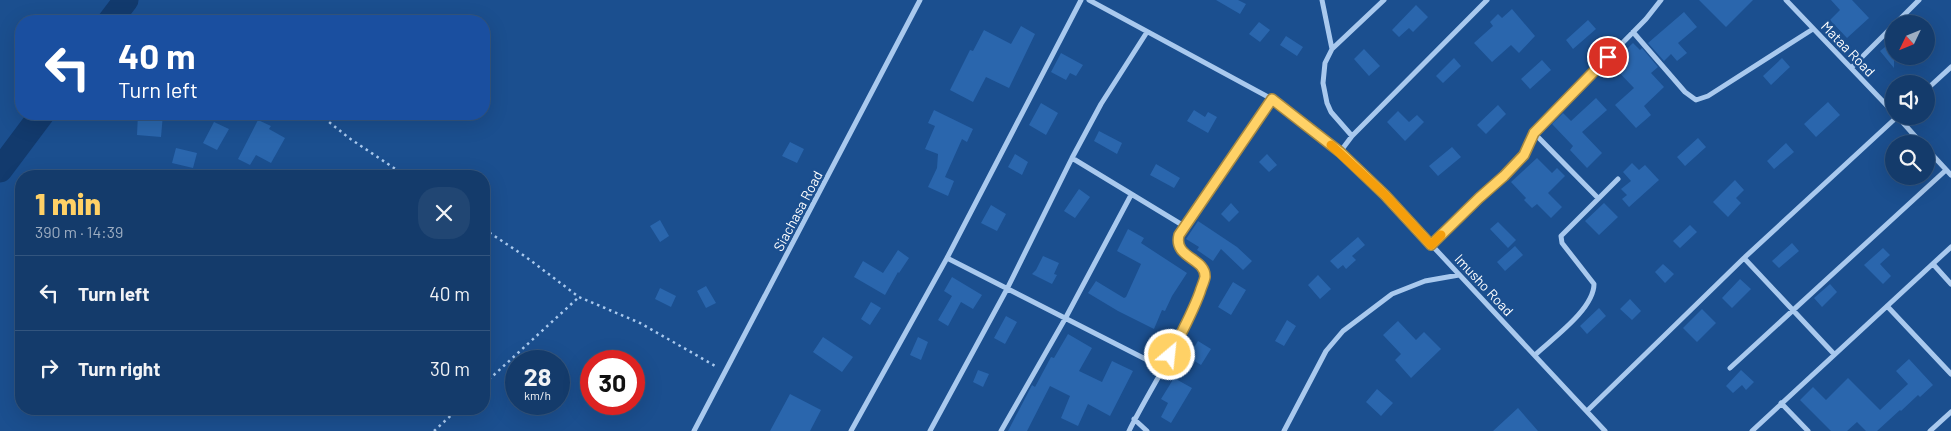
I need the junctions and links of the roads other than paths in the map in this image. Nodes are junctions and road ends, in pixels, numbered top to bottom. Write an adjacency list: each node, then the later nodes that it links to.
1 (920, 0): 55 (street, Siachasa Road)
2 (1081, 0): 37 (street)
3 (1089, 0): 12 (street, Imusho Road)
4 (1322, 0): 15 (street)
5 (1384, 0): 15 (street)
6 (1487, 0): 25 (street)
7 (1661, 0): 13 (street)
8 (1786, 0): 11 (street, Mataa Road)
9 (1919, 0): 10 (street)
10 (1903, 15)
11 (1813, 29): 13 (street); 17 (street, Mataa Road)
12 (1147, 32): 19 (street, Imusho Road); 27 (street)
13 (1633, 32): 23 (street)
14 (1885, 33): 17 (street)
15 (1332, 49): 25 (street)
16 (1951, 67): 18 (street)
17 (1851, 68): 20 (street, Mataa Road)
18 (1935, 82)
19 (1272, 99): 26 (street, Imusho Road); 34 (street)
20 (1885, 104)
21 (1887, 125): 38 (street)
22 (1905, 125): 24 (street)
23 (1534, 133): 33 (street); 35 (street)
24 (1914, 135)
25 (1352, 136): 26 (street)
26 (1340, 152): 35 (street, Imusho Road)
27 (1072, 158): 32 (street); 42 (street)
28 (1935, 158): 29 (street)
29 (1946, 170): 30 (street); 44 (street)
30 (1951, 175)
31 (1618, 179): 33 (street)
32 (1131, 195): 34 (street); 45 (street)
33 (1598, 198): 47 (street)
34 (1184, 226): 48 (street)
35 (1431, 245): 40 (street, Imusho Road)
36 (1951, 247): 39 (street)
37 (947, 258): 42 (street); 56 (street)
38 (1744, 258): 44 (street); 52 (street)
39 (1932, 264): 41 (street); 43 (street)
40 (1460, 275): 47 (street, Imusho Road); 61 (street)
41 (1951, 284)
42 (1007, 290): 45 (street); 57 (street)
43 (1887, 306): 46 (street); 50 (street)
44 (1793, 311): 46 (street); 49 (street)
45 (1065, 319): 48 (street); 58 (street)
46 (1834, 354): 51 (street)
47 (1534, 355): 52 (street, Imusho Road)
48 (1163, 368): 54 (street)
49 (1730, 368)
50 (1951, 374)
51 (1781, 403): 63 (street); 64 (street)
52 (1587, 411): 62 (street, Imusho Road)
53 (1951, 412): 65 (street)
54 (1134, 420): 59 (street); 60 (street)
55 (694, 431)
56 (851, 431)
57 (930, 431)
58 (1001, 431)
59 (1128, 431)
60 (1146, 431)
61 (1284, 431)
62 (1605, 431)
63 (1752, 431)
64 (1808, 431)
65 (1930, 431)

